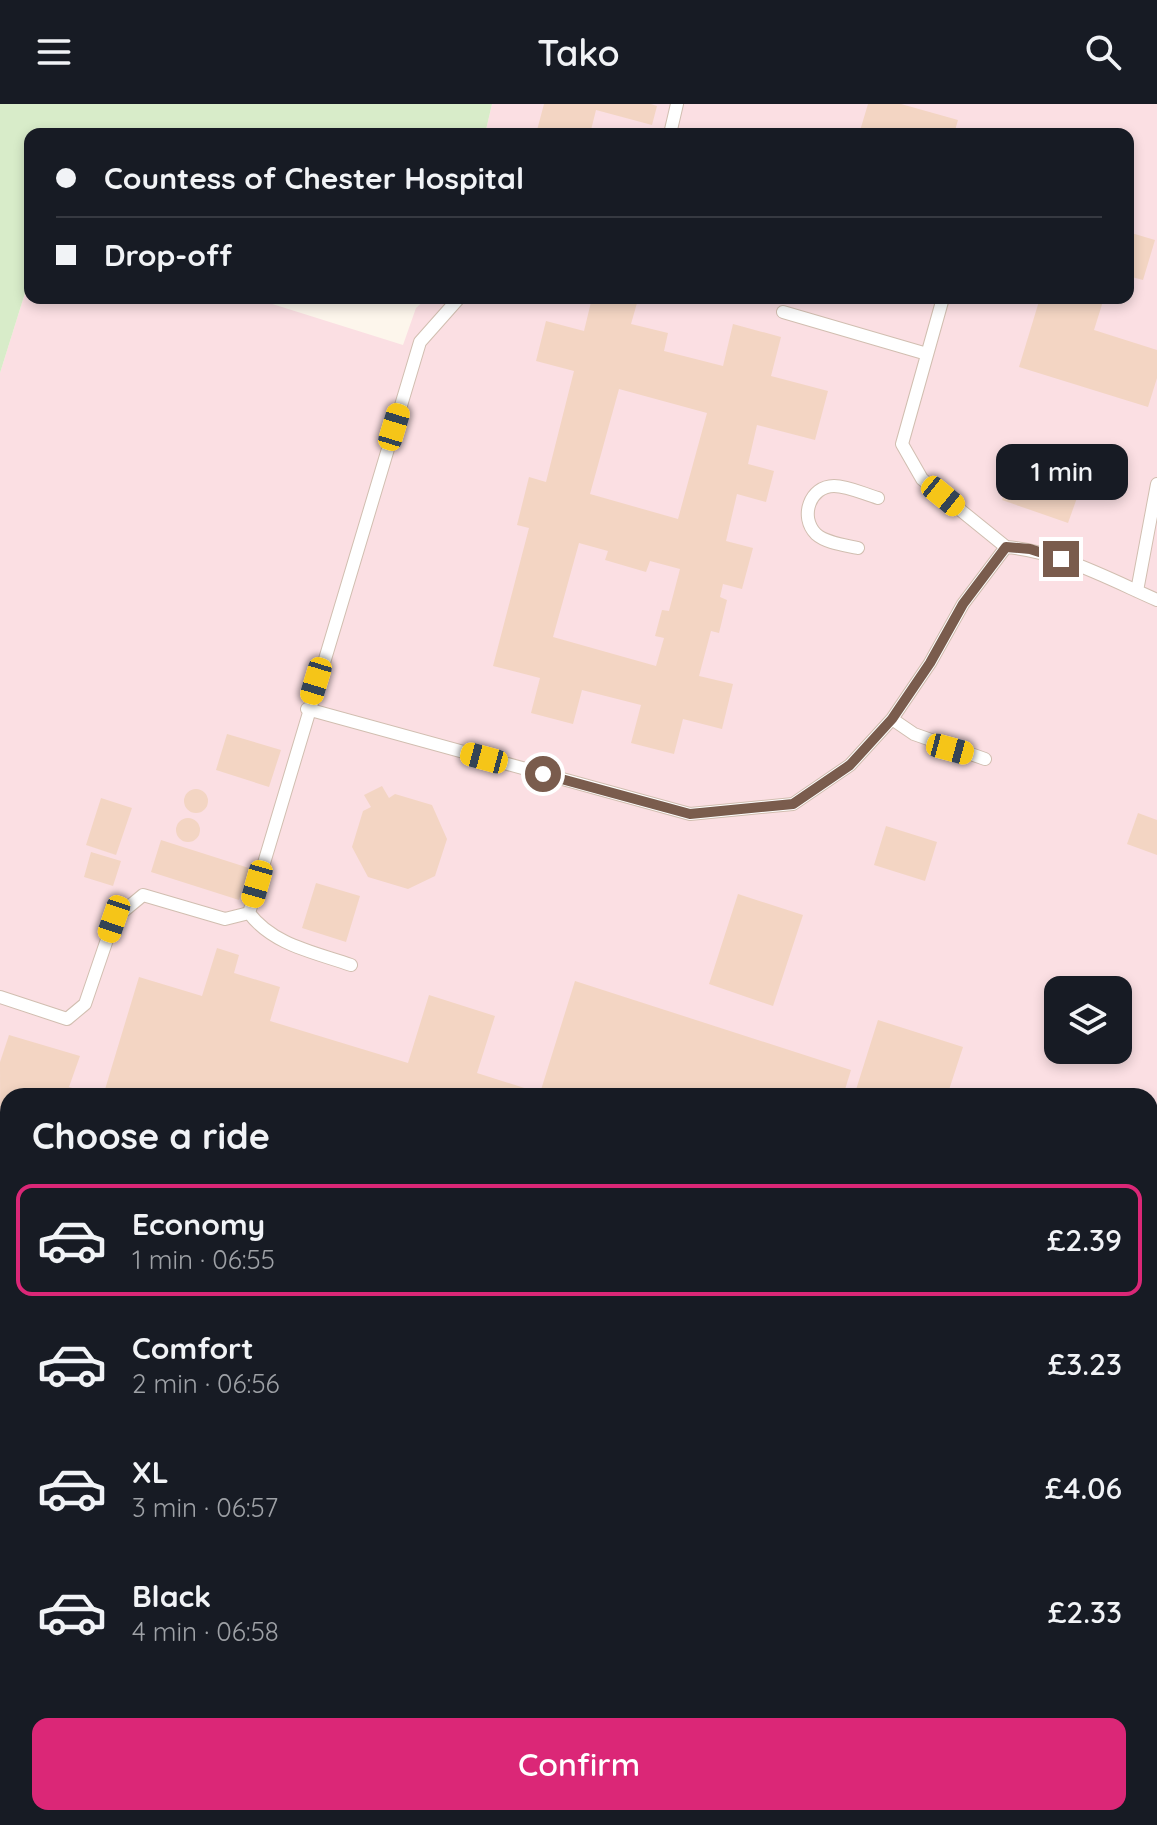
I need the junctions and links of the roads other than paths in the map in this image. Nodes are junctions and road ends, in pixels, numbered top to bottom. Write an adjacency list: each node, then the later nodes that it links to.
1 (677, 104): 2 (lane)
2 (671, 128)
3 (454, 304): 13 (lane)
4 (941, 304): 6 (lane)
5 (783, 312): 6 (lane)
6 (927, 354): 9 (lane)
7 (1157, 484): 11 (lane)
8 (878, 498): 10 (lane)
9 (1006, 547): 11 (lane); 14 (lane)
10 (858, 548)
11 (1137, 591): 12 (lane)
12 (1157, 600)
13 (307, 709): 14 (lane); 16 (lane)
14 (892, 719): 15 (lane)
15 (985, 759)
16 (249, 913): 17 (lane); 18 (lane)
17 (351, 965)
18 (0, 997)

